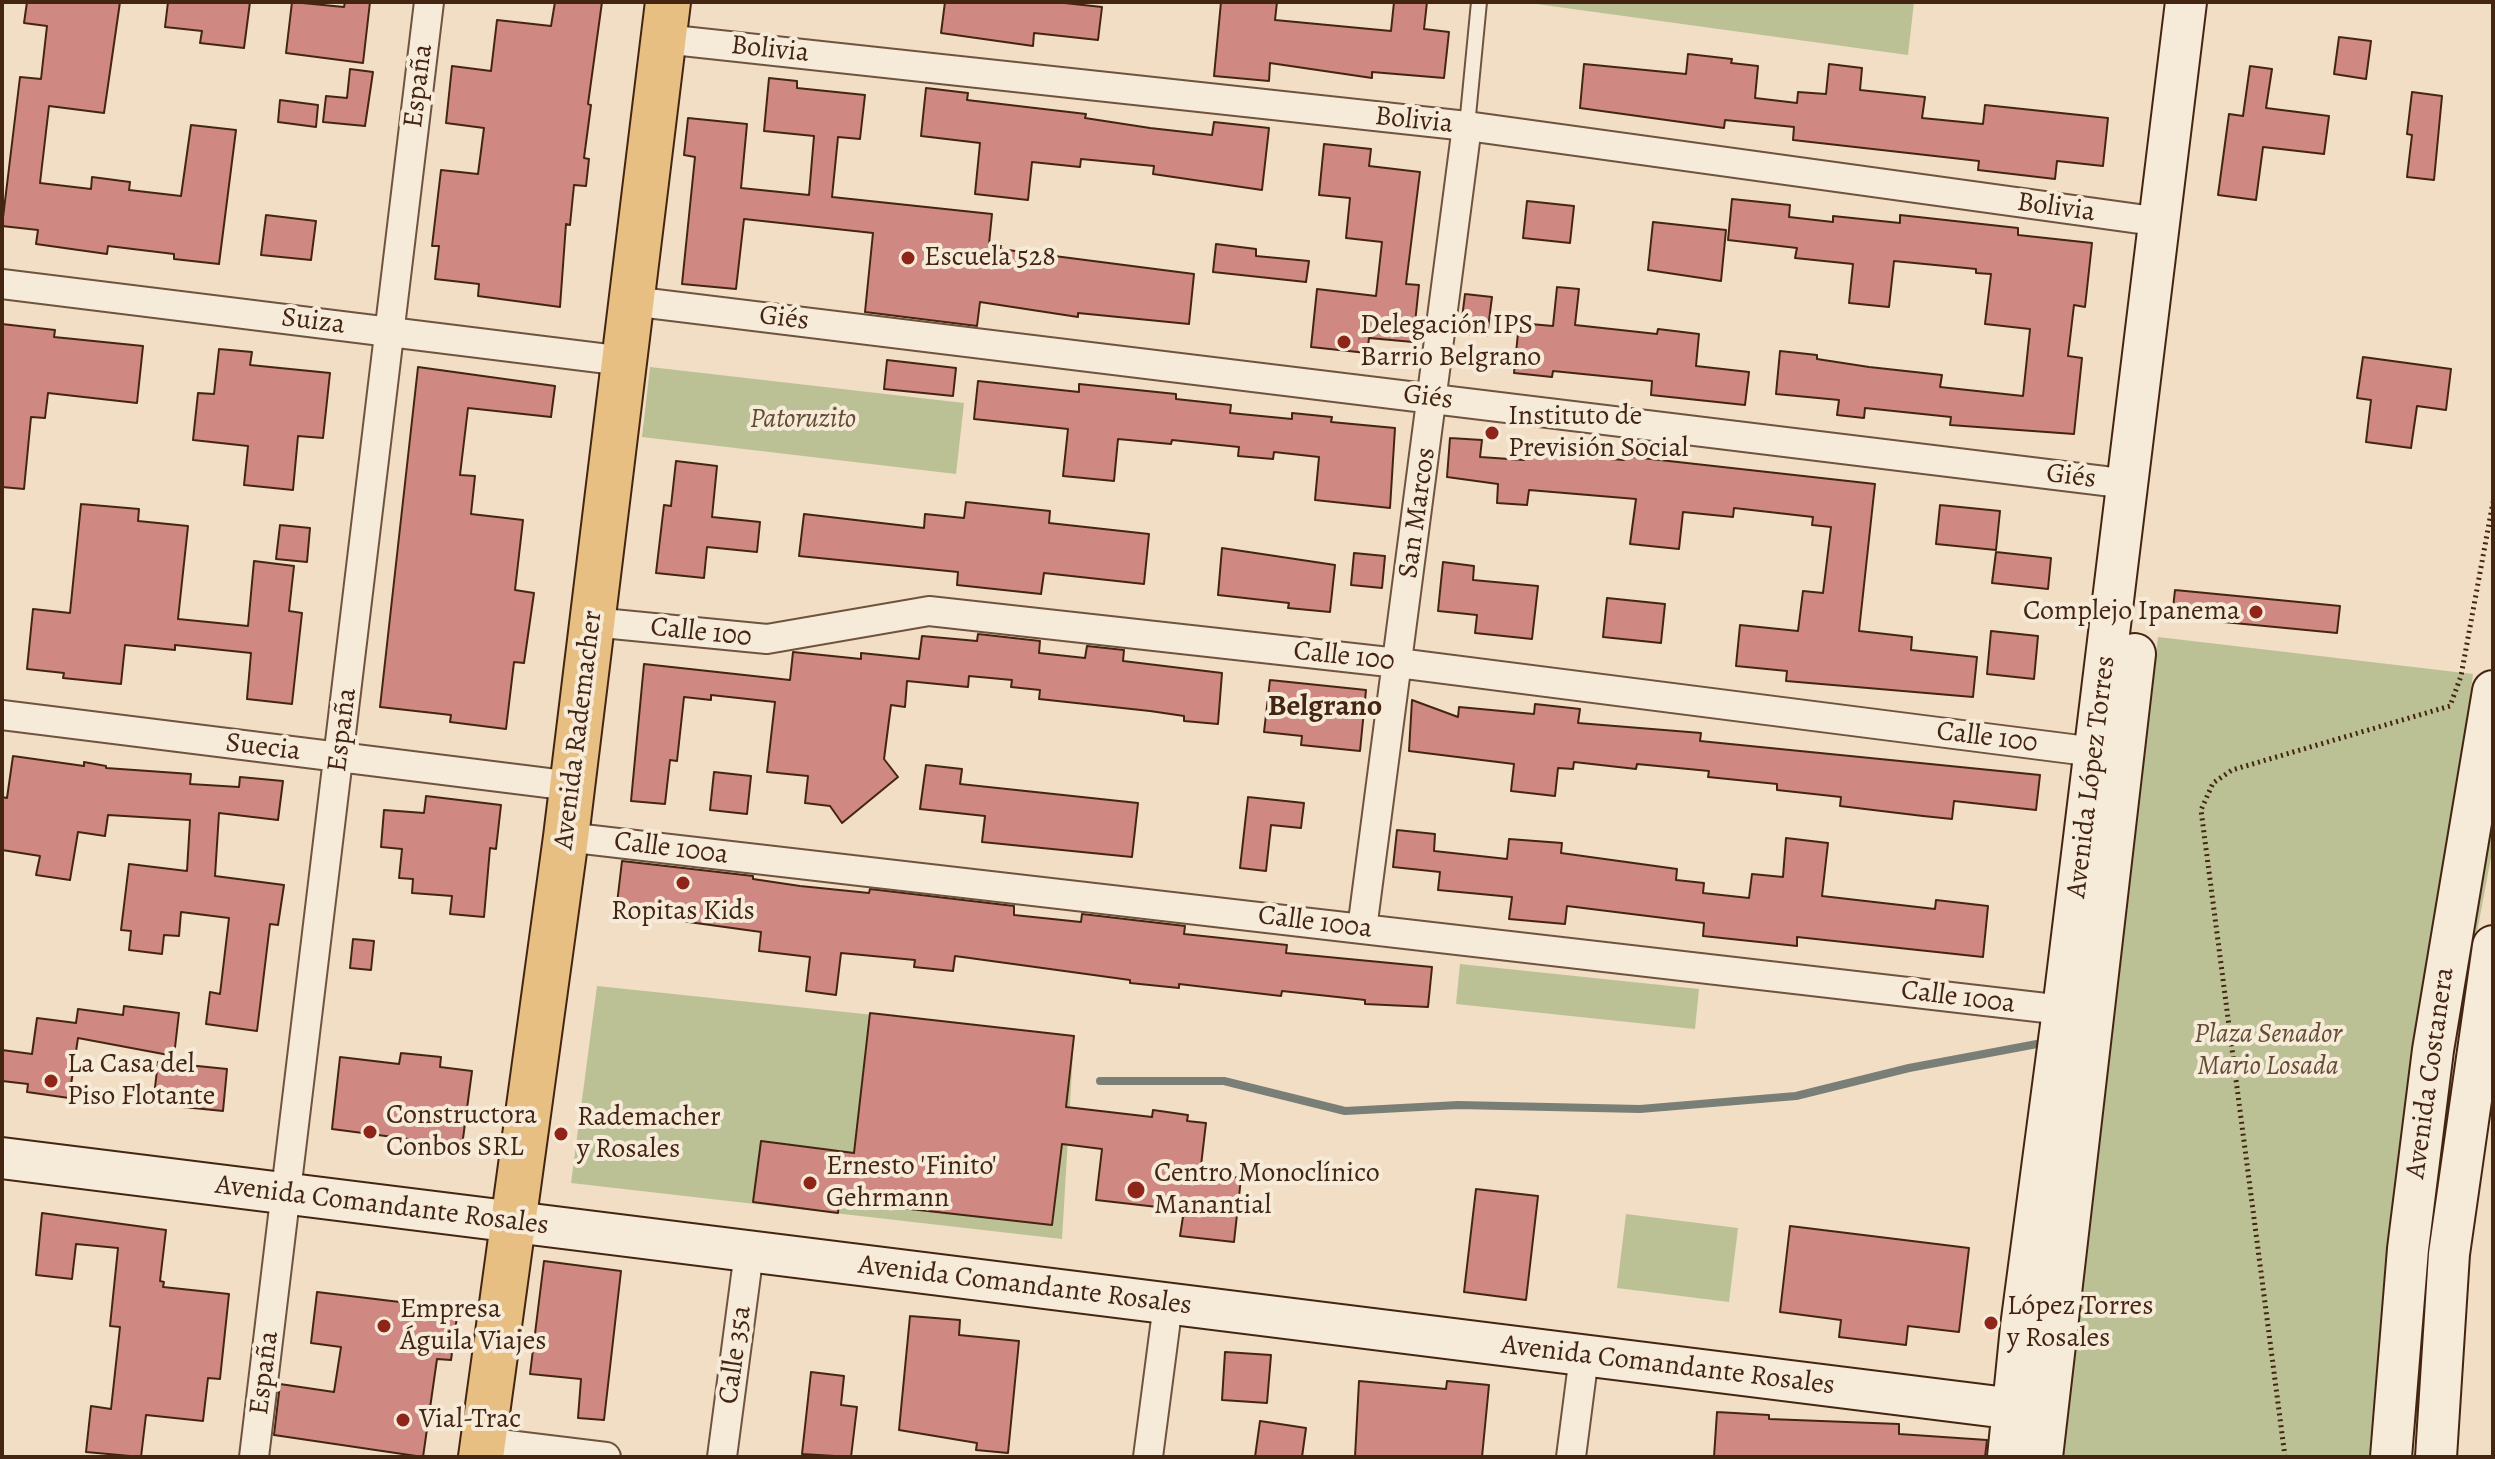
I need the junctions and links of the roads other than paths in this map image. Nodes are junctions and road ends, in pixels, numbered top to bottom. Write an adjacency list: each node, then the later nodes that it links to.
1 (429, 2): 10 (street, España)
2 (1479, 2): 6 (lane, San Marcos)
3 (2186, 2): 7 (main road, Avenida López Torres)
4 (2208, 2): 31 (main road, Avenida López Torres)
5 (666, 20): 6 (street, Bolivia); 9 (main road, Avenida Rademacher)
6 (1467, 126): 7 (street, Bolivia); 12 (street, San Marcos)
7 (2161, 222): 13 (main road, Avenida López Torres)
8 (2, 284): 10 (street, Suiza)
9 (631, 301): 11 (main road, Avenida Rademacher); 12 (street, Giés)
10 (390, 332): 11 (street, Suiza); 19 (street, España)
11 (624, 361): 14 (main road, Avenida Rademacher)
12 (1433, 399): 13 (street, Giés); 15 (street, San Marcos)
13 (2129, 484): 18 (main road, Avenida López Torres)
14 (592, 622): 15 (street, Calle 100); 20 (main road, Avenida Rademacher)
15 (1398, 663): 18 (street, Calle 100); 22 (street, San Marcos)
16 (2493, 691): 40 (main road, Avenida Costanera)
17 (2, 715): 19 (street, Suecia)
18 (2095, 752): 24 (main road, Avenida López Torres)
19 (340, 757): 20 (street, Suecia); 26 (street, España)
20 (572, 786): 21 (main road, Avenida Rademacher)
21 (566, 837): 22 (street, Calle 100a); 27 (main road, Avenida Rademacher)
22 (1362, 929): 24 (street, Calle 100a)
23 (2493, 946): 41 (main road, Avenida Costanera)
24 (2063, 1010): 31 (main road, Avenida López Torres)
25 (2, 1158): 26 (main road, Avenida Comandante Rosales)
26 (288, 1194): 27 (main road, Avenida Comandante Rosales); 33 (street, España)
27 (513, 1222): 28 (main road, Avenida Comandante Rosales); 32 (main road, Avenida Rademacher)
28 (749, 1252): 29 (main road, Avenida Comandante Rosales); 35 (street, Calle 35a)
29 (1168, 1304): 30 (main road, Avenida Comandante Rosales); 36 (street)
30 (1584, 1356): 31 (main road, Avenida Comandante Rosales); 37 (street)
31 (2030, 1411): 38 (main road, Avenida López Torres); 39 (main road, Avenida López Torres)
32 (482, 1449): 34 (street)
33 (254, 1457)
34 (606, 1457)
35 (722, 1457)
36 (1148, 1457)
37 (1571, 1457)
38 (2008, 1457)
39 (2042, 1457)
40 (2391, 1457)
41 (2436, 1457)

